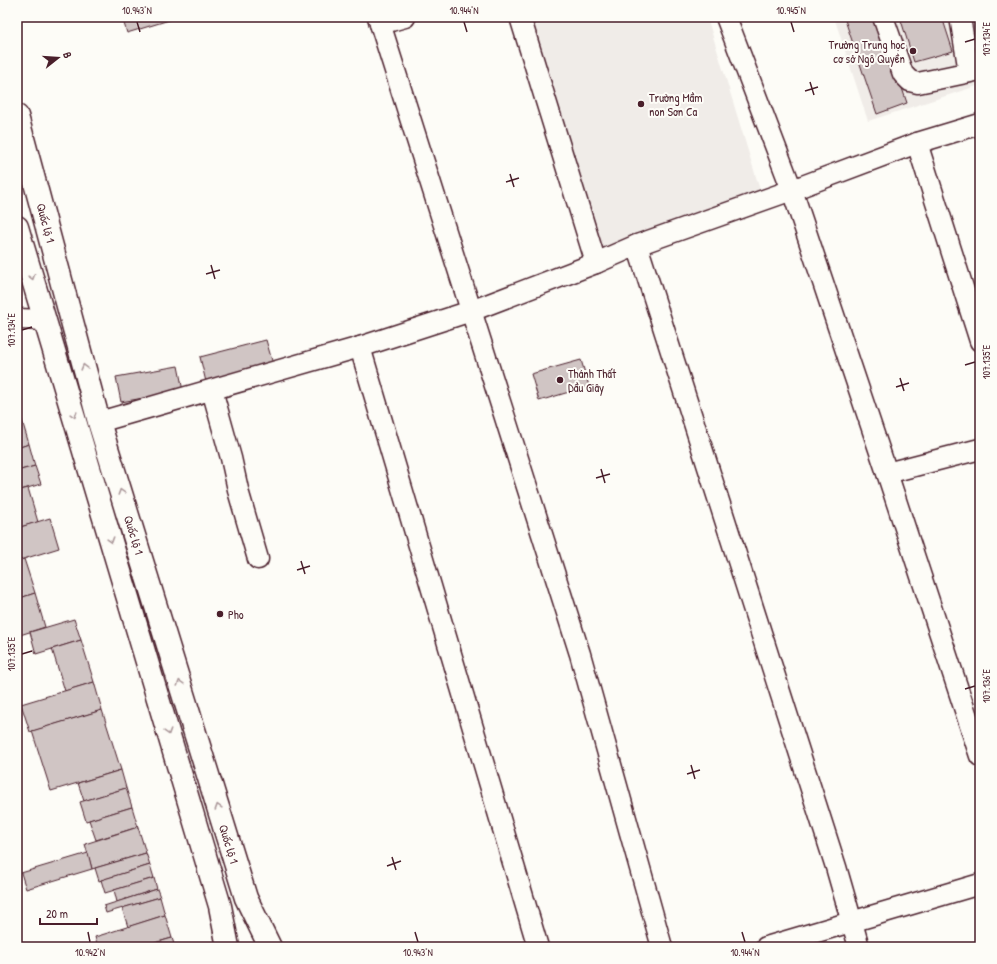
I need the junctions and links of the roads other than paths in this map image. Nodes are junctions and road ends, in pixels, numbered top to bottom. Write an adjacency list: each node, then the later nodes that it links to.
1 (405, 17): 6 (street)
2 (520, 17): 14 (street)
3 (726, 17): 11 (street)
4 (883, 17): 7 (street)
5 (960, 17): 7 (street)
6 (379, 21): 15 (street)
7 (975, 71)
8 (17, 116): 21 (highway, Quốc lộ 1, one-way to 8)
9 (980, 124): 10 (street)
10 (916, 143): 11 (street); 18 (street)
11 (792, 190): 13 (street); 23 (street)
12 (17, 227): 17 (highway, Quốc lộ 1, one-way to 17)
13 (637, 245): 14 (street); 29 (street)
14 (596, 263): 15 (street)
15 (471, 311): 19 (street); 35 (street)
16 (17, 319): 17 (street)
17 (45, 320): 28 (highway, Quốc lộ 1, one-way to 28)
18 (980, 341)
19 (360, 347): 20 (street); 34 (street)
20 (212, 390): 21 (street); 24 (street)
21 (99, 422): 27 (highway, Quốc lộ 1, one-way to 21)
22 (980, 449): 23 (street)
23 (887, 473): 25 (street)
24 (258, 559)
25 (980, 756)
26 (980, 884): 29 (street)
27 (246, 898): 32 (highway); 33 (highway, Quốc lộ 1)
28 (220, 906): 30 (highway, Quốc lộ 1); 31 (highway)
29 (852, 922): 36 (street); 37 (street)
30 (228, 947)
31 (235, 947)
32 (262, 947)
33 (270, 947)
34 (538, 947)
35 (662, 947)
36 (766, 947)
37 (859, 947)

